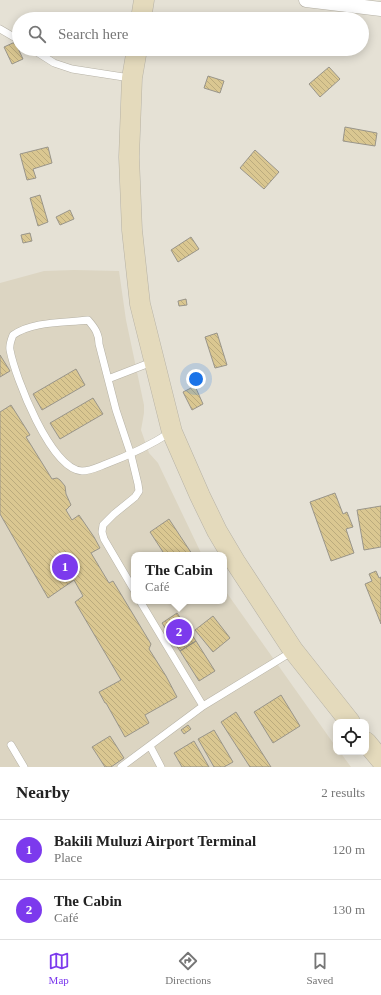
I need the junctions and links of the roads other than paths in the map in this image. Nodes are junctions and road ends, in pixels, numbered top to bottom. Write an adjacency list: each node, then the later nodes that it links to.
1 (144, 0): 4 (main road)
2 (306, 0): 3 (street)
3 (381, 8)
4 (142, 12)
5 (0, 29): 6 (lane)
6 (12, 36)
7 (43, 56): 9 (lane)
8 (136, 56): 9 (main road)
9 (132, 78): 10 (main road)
10 (154, 361): 11 (lane); 12 (main road)
11 (108, 379): 13 (lane); 13 (lane)
12 (172, 432): 13 (lane); 16 (main road)
13 (131, 455): 14 (lane)
14 (131, 585)
15 (142, 604): 17 (lane)
16 (293, 650): 17 (lane); 18 (main road)
17 (203, 706): 20 (lane)
18 (348, 719)
19 (11, 745): 23 (lane)
20 (150, 746): 24 (lane); 25 (lane)
21 (369, 746): 22 (main road)
22 (381, 760)
23 (24, 767)
24 (121, 767)
25 (161, 767)

